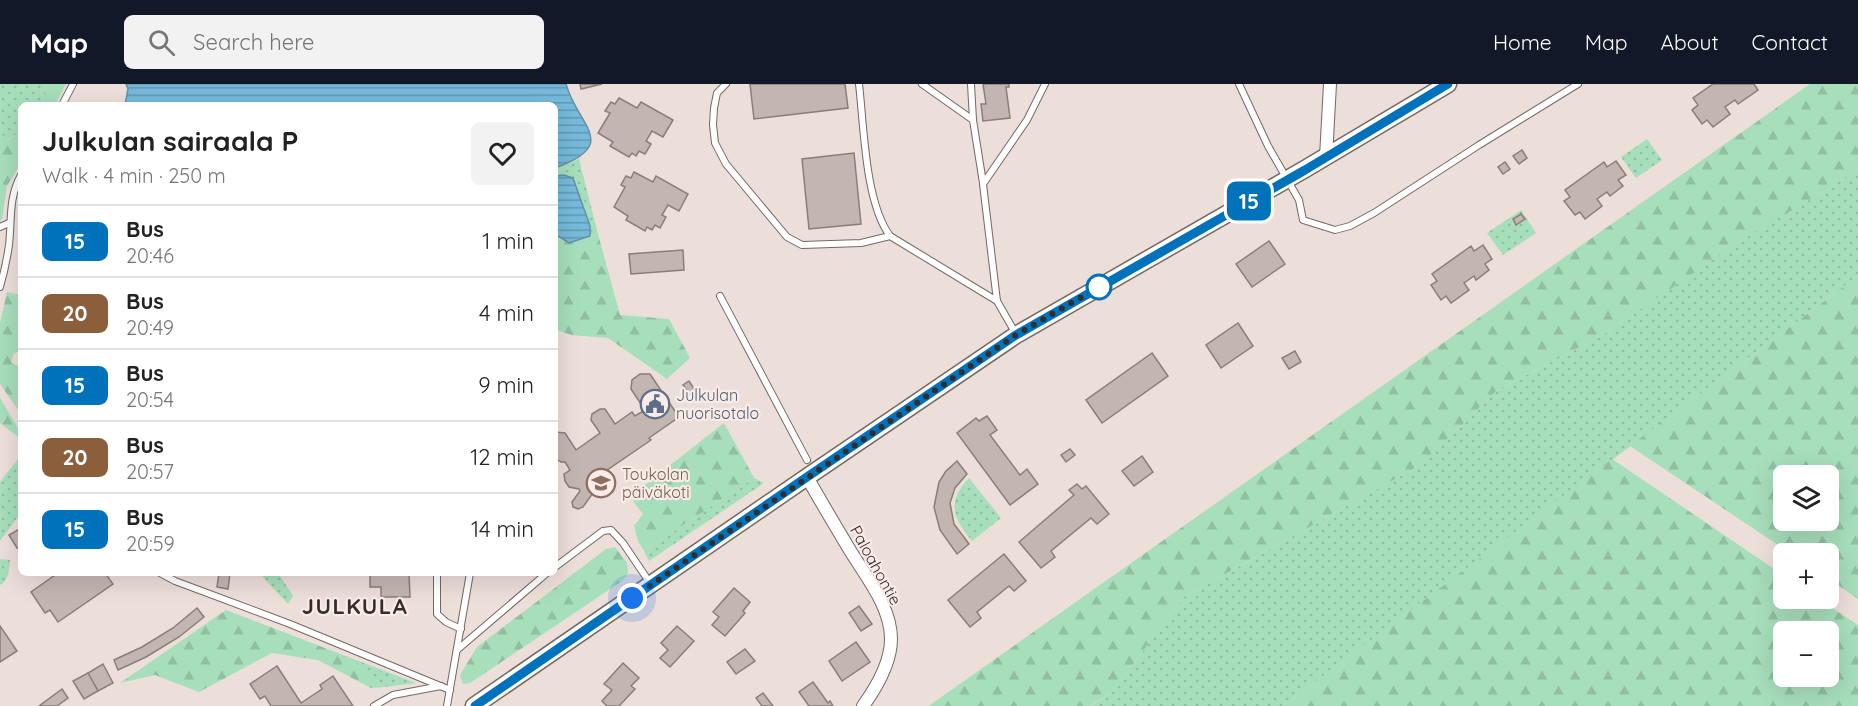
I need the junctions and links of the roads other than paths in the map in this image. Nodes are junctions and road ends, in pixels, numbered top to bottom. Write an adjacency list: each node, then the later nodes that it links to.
1 (73, 84): 11 (lane)
2 (726, 84): 19 (lane)
3 (859, 84): 19 (lane)
4 (922, 84): 12 (lane)
5 (971, 84): 12 (lane)
6 (1045, 84): 16 (lane)
7 (1239, 84): 14 (lane)
8 (1330, 84): 13 (street)
9 (1448, 84): 13 (main road)
10 (1578, 84): 14 (lane)
11 (64, 102)
12 (973, 120): 16 (lane)
13 (1326, 157): 14 (main road)
14 (1288, 179): 23 (main road)
15 (18, 181): 17 (lane)
16 (983, 184): 22 (lane)
17 (9, 223): 18 (lane); 20 (lane)
18 (0, 227)
19 (891, 236): 22 (lane)
20 (0, 287)
21 (720, 296): 24 (lane)
22 (997, 301): 23 (lane)
23 (1016, 335): 24 (main road)
24 (807, 469): 30 (main road); 38 (street, Paloahontie)
25 (558, 565): 30 (lane)
26 (165, 576): 33 (lane)
27 (436, 576): 31 (lane)
28 (470, 576): 31 (lane)
29 (543, 576): 32 (lane)
30 (651, 584): 37 (main road)
31 (461, 629): 32 (lane)
32 (457, 650): 34 (lane)
33 (442, 686): 34 (lane); 35 (lane)
34 (450, 690): 36 (lane)
35 (374, 706)
36 (447, 706)
37 (474, 706)
38 (863, 706)

